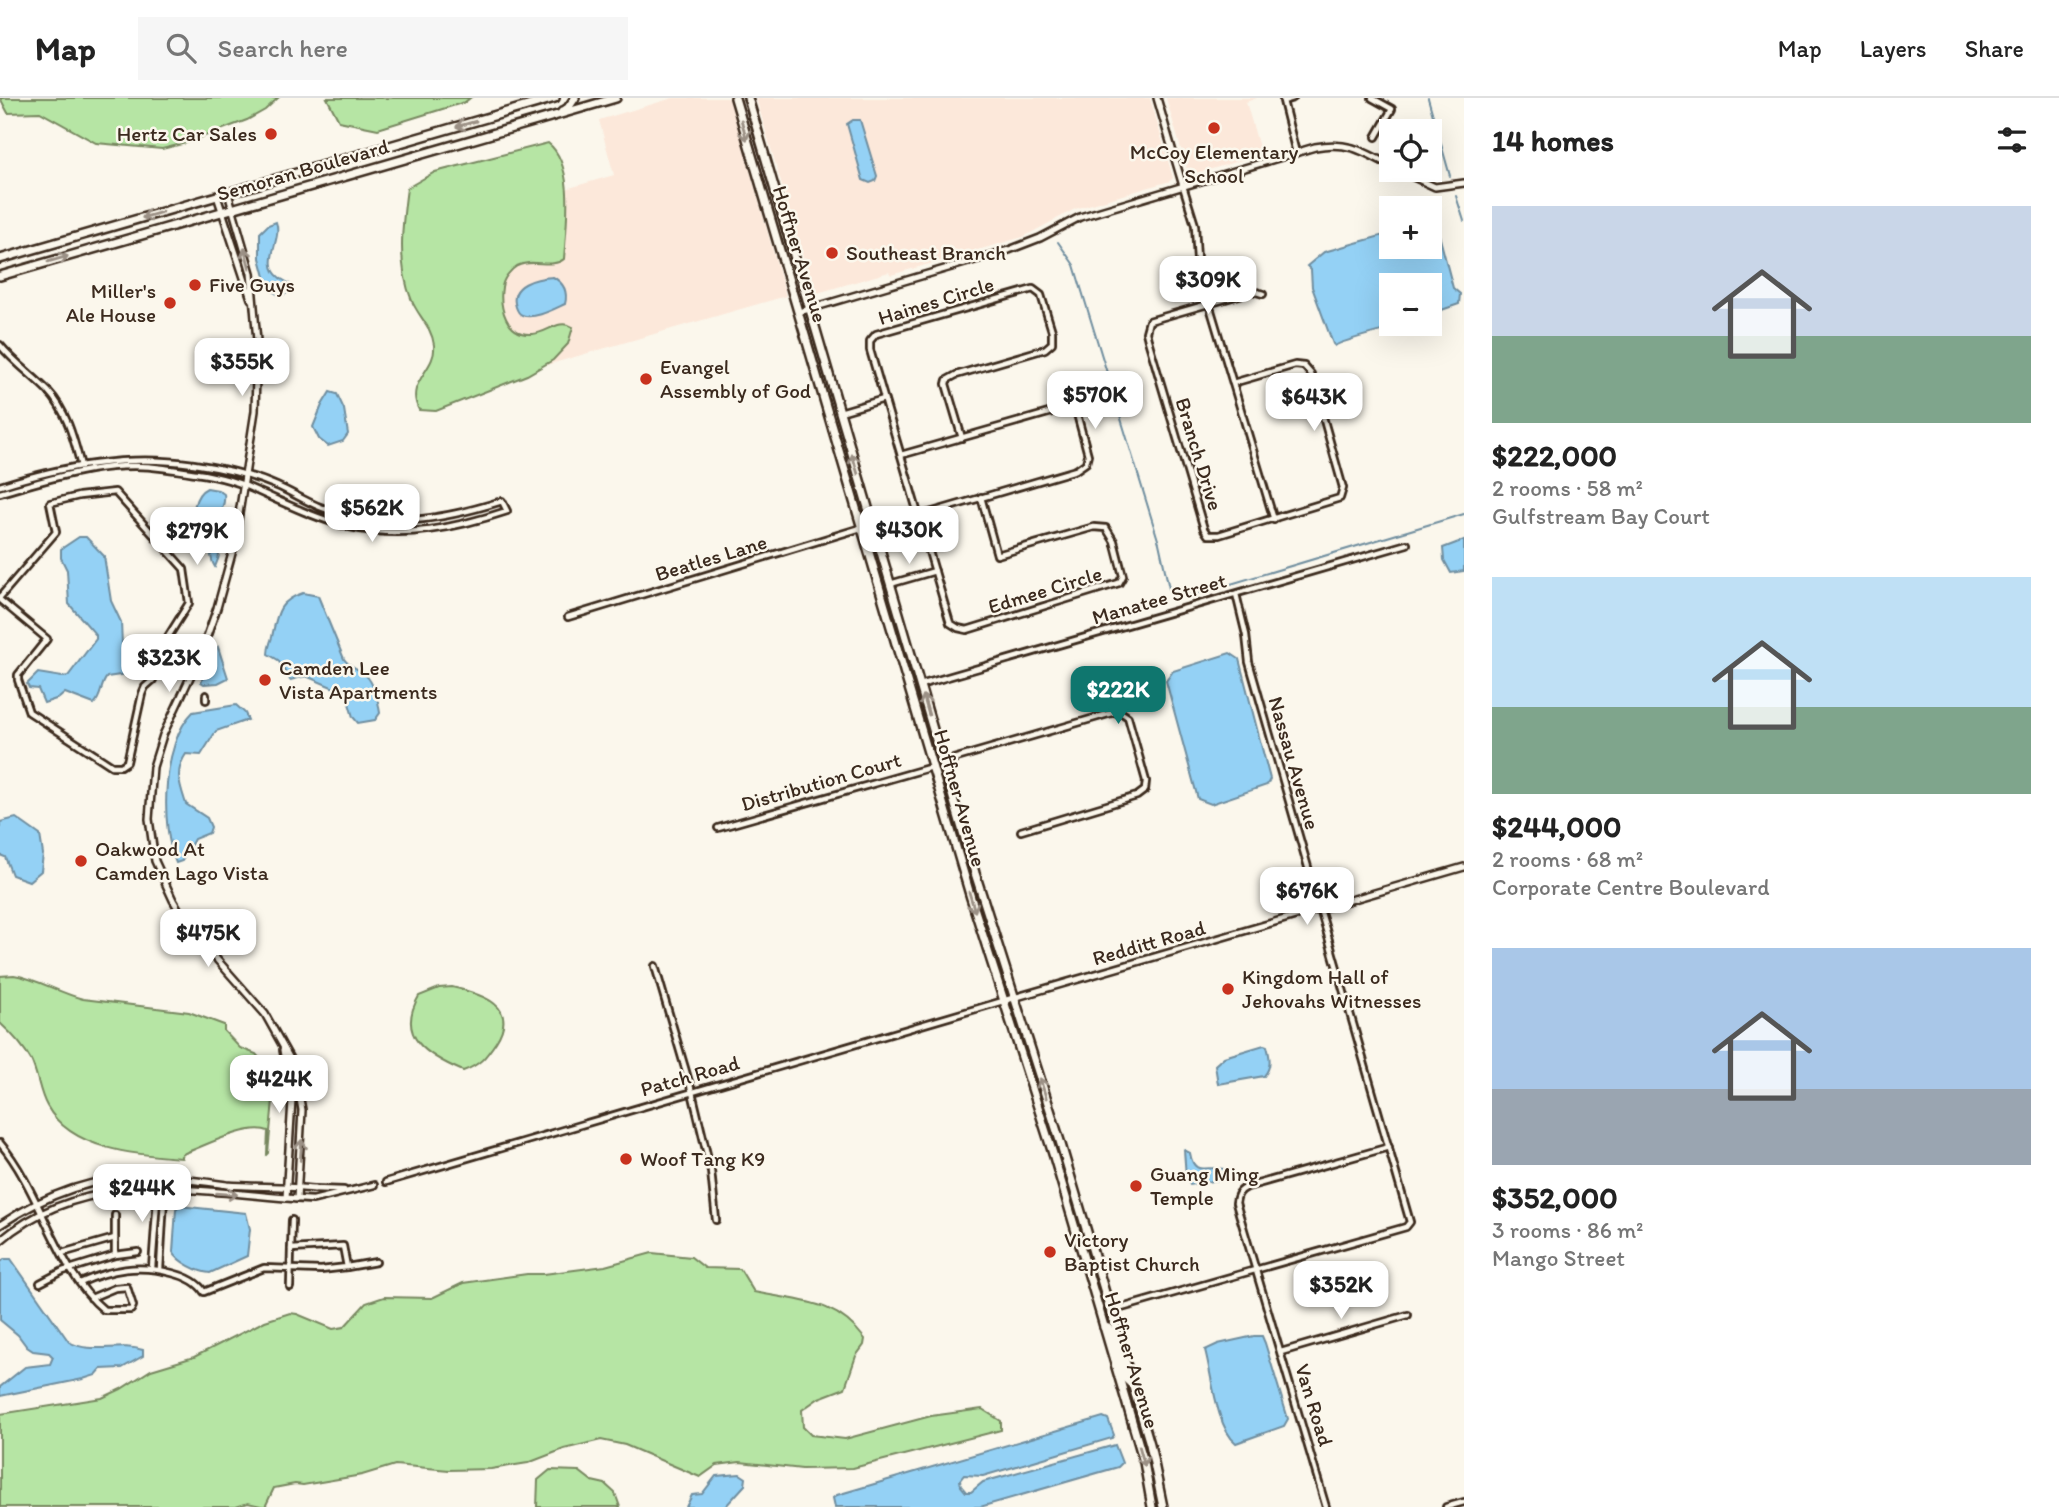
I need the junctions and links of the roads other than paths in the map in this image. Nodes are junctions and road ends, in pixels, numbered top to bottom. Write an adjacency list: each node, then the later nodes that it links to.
1 (555, 98): 16 (main road, Semoran Boulevard, one-way to 16)
2 (575, 98): 9 (main road)
3 (616, 98): 9 (main road, Semoran Boulevard)
4 (735, 98): 26 (main road, Hoffner Avenue, one-way to 26)
5 (748, 98): 24 (main road, Hoffner Avenue)
6 (1157, 98): 15 (street)
7 (1293, 98): 11 (street)
8 (1372, 98): 10 (street)
9 (555, 116): 18 (main road, Semoran Boulevard)
10 (1376, 137)
11 (1296, 153): 12 (street); 15 (street)
12 (1379, 160)
13 (1424, 182): 14 (street)
14 (1464, 183)
15 (1183, 187): 23 (street); 24 (street)
16 (228, 193): 17 (main road, Semoran Boulevard); 18 (street)
17 (217, 196): 19 (street); 20 (main road, Semoran Boulevard, one-way to 20)
18 (233, 209): 19 (main road, Semoran Boulevard); 25 (street, one-way to 18)
19 (222, 212): 21 (main road, Semoran Boulevard, one-way to 19); 25 (street)
20 (0, 261)
21 (0, 276)
22 (1263, 294): 23 (street)
23 (1210, 302): 28 (street); 40 (street, Branch Drive)
24 (809, 308): 26 (street); 30 (main road, Hoffner Avenue)
25 (254, 309): 34 (street)
26 (799, 312): 42 (main road, Hoffner Avenue)
27 (0, 345): 33 (street)
28 (1233, 383): 40 (street); 40 (street)
29 (884, 399): 30 (street); 31 (street, Haines Circle); 32 (street)
30 (840, 412): 46 (main road, Hoffner Avenue, one-way to 30)
31 (962, 438): 32 (street); 38 (street)
32 (901, 455): 39 (street)
33 (81, 468): 34 (street); 35 (street); 36 (street); 37 (street)
34 (245, 476): 35 (street); 41 (street)
35 (243, 485): 43 (street); 64 (street)
36 (0, 486)
37 (0, 493)
38 (981, 497): 39 (street); 45 (street, Edmee Circle)
39 (919, 516): 45 (street)
40 (1274, 520)
41 (395, 522): 43 (street); 43 (street)
42 (862, 528): 46 (main road); 49 (main road, Hoffner Avenue); 50 (street, Beatles Lane)
43 (394, 532)
44 (1407, 544): 47 (street, Manatee Street)
45 (935, 571): 46 (street)
46 (890, 584): 51 (main road, Hoffner Avenue)
47 (1236, 594): 52 (street, Manatee Street); 60 (street, Nassau Avenue)
48 (0, 598): 48 (street)
49 (884, 600): 51 (main road); 53 (main road, Hoffner Avenue)
50 (568, 617)
51 (912, 656): 52 (main road, Hoffner Avenue)
52 (920, 685): 54 (main road, Hoffner Avenue, one-way to 52)
53 (921, 728): 54 (main road); 55 (main road, Hoffner Avenue)
54 (942, 762): 56 (main road, Hoffner Avenue); 58 (street)
55 (933, 766): 56 (main road); 57 (street, Distribution Court); 63 (main road, Hoffner Avenue, one-way to 63)
56 (952, 794): 62 (main road, Hoffner Avenue)
57 (718, 828)
58 (1021, 831)
59 (1464, 867): 60 (street, Redditt Road)
60 (1319, 910): 62 (street, Redditt Road); 68 (street, Nassau Avenue)
61 (655, 966): 65 (street)
62 (1014, 998): 63 (street, Redditt Road); 69 (main road, Hoffner Avenue, one-way to 62)
63 (1003, 1002): 65 (street, Patch Road); 66 (main road, Hoffner Avenue)
64 (281, 1041): 73 (street); 74 (street, one-way to 64)
65 (692, 1092): 71 (street, Patch Road); 85 (street)
66 (1040, 1114): 69 (main road); 75 (main road, Hoffner Avenue)
67 (0, 1143): 81 (street)
68 (1389, 1147): 101 (street, Van Road); 101 (street, Nassau Avenue)
69 (1063, 1149): 86 (main road, Hoffner Avenue)
70 (162, 1177): 73 (street); 78 (street); 81 (street)
71 (386, 1182)
72 (374, 1185): 77 (street)
73 (287, 1187): 74 (street); 79 (street)
74 (298, 1187): 76 (street); 80 (street)
75 (1063, 1188): 86 (main road); 95 (main road, Hoffner Avenue)
76 (314, 1189): 77 (street)
77 (352, 1190): 80 (street)
78 (161, 1192): 79 (street, one-way to 79); 82 (street); 97 (street); 100 (street)
79 (286, 1198): 80 (street)
80 (297, 1199)
81 (37, 1201): 82 (street); 87 (street)
82 (42, 1212): 89 (street); 92 (street)
83 (115, 1215): 88 (street)
84 (292, 1220): 90 (street)
85 (716, 1220)
86 (1084, 1221): 106 (main road, Hoffner Avenue)
87 (0, 1225)
88 (115, 1238): 92 (street); 93 (street)
89 (0, 1241)
90 (291, 1249): 96 (street); 98 (street)
91 (138, 1252): 93 (street)
92 (62, 1253): 99 (street)
93 (114, 1255): 99 (street)
94 (376, 1262): 96 (street)
95 (1085, 1264): 106 (main road); 108 (main road, Hoffner Avenue)
96 (347, 1266): 98 (street)
97 (152, 1268): 100 (street); 103 (street)
98 (290, 1268): 100 (street); 104 (street)
99 (71, 1269): 102 (street); 103 (street)
100 (160, 1269)
101 (1257, 1270): 106 (street); 109 (street, Van Road)
102 (40, 1283)
103 (80, 1283): 105 (street)
104 (290, 1287)
105 (92, 1298): 105 (street)
106 (1111, 1311): 110 (main road, Hoffner Avenue)
107 (1408, 1315): 109 (street)
108 (1104, 1327): 110 (main road); 112 (main road, Hoffner Avenue, one-way to 112)
109 (1281, 1352): 114 (street, Van Road)
110 (1133, 1386): 113 (main road, Hoffner Avenue)
111 (1464, 1502): 115 (street)
112 (1153, 1507)
113 (1163, 1507)
114 (1326, 1507)
115 (1446, 1507)

